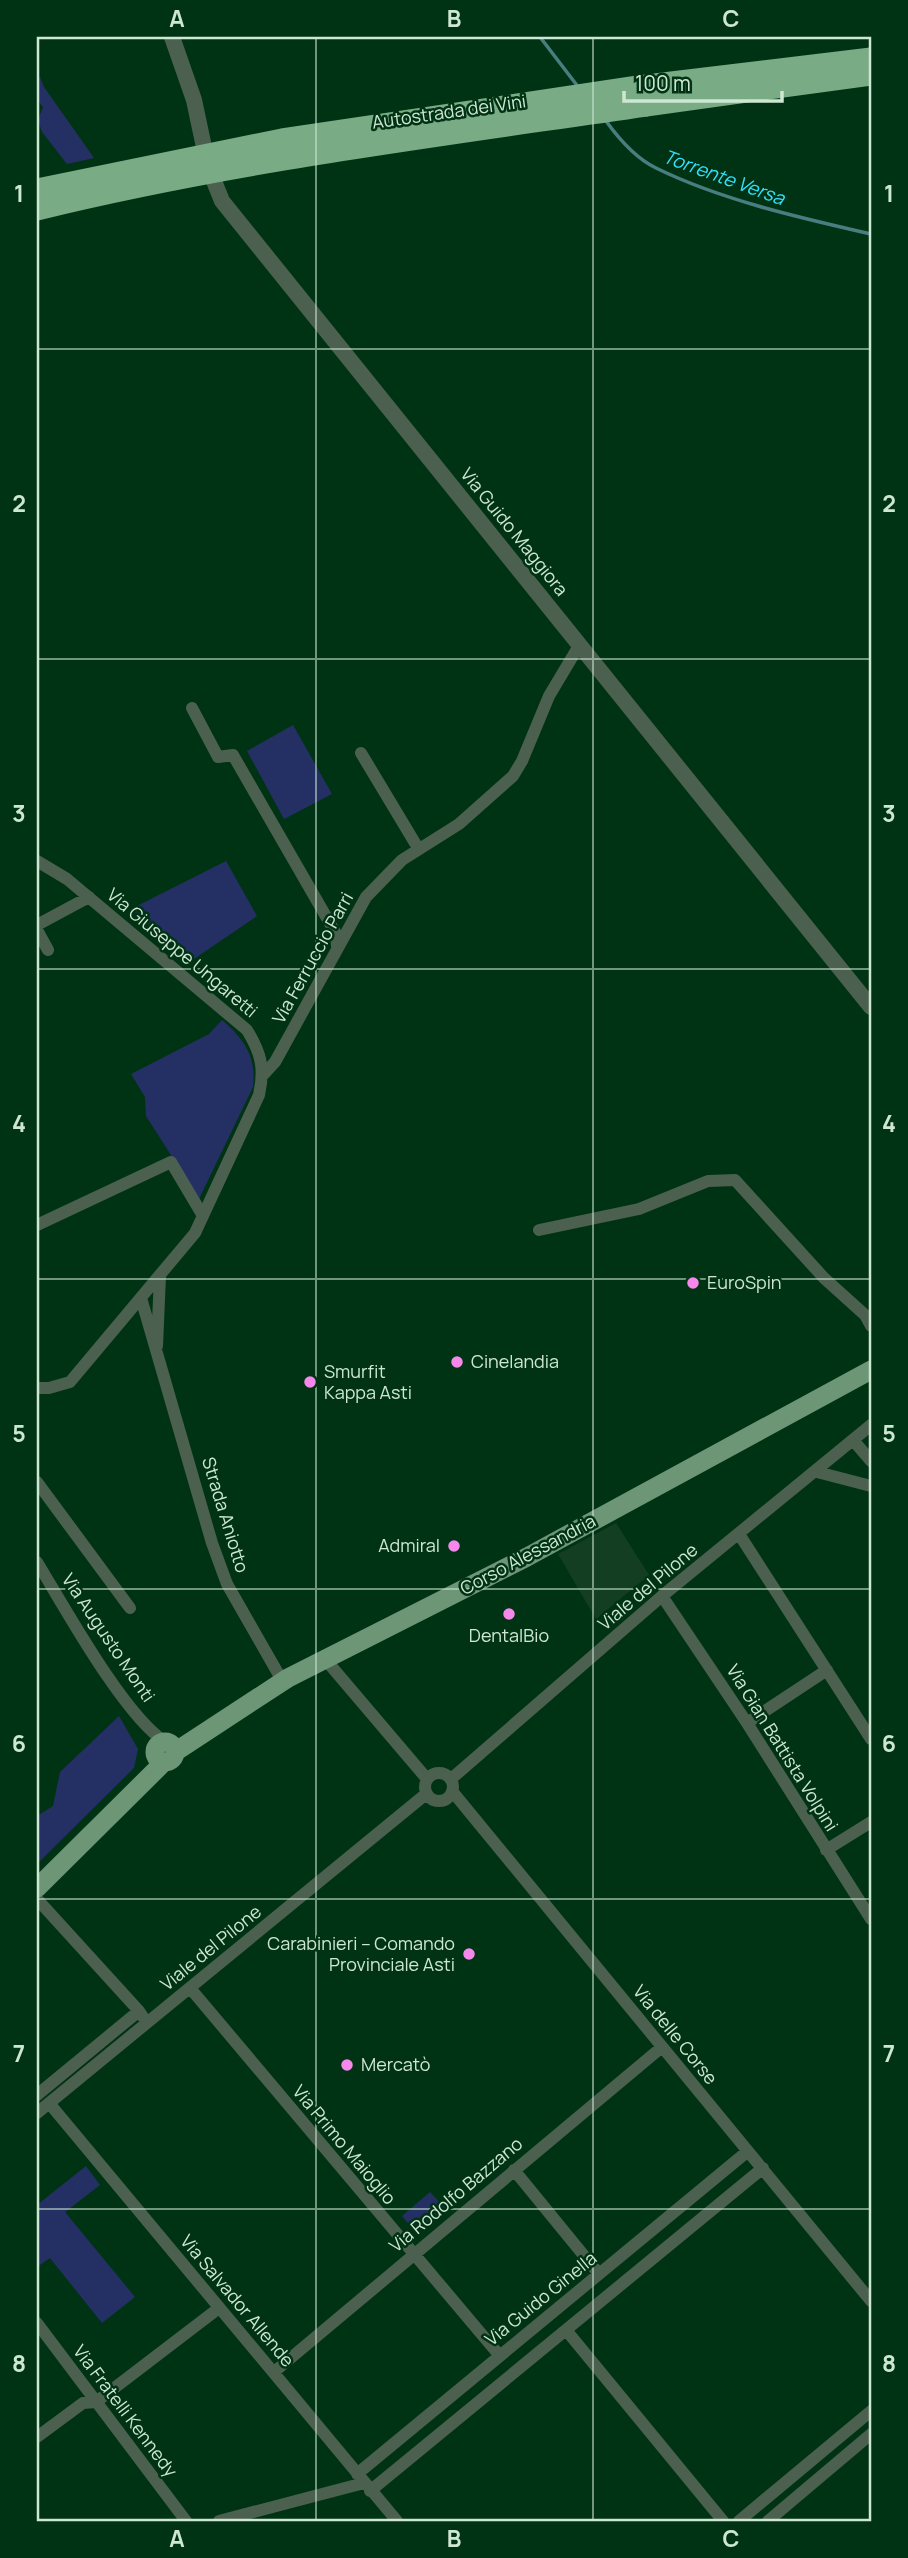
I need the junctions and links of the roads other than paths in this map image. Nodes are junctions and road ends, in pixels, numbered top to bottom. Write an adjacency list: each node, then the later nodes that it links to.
1 (164, 37): 3 (street, Via Guido Maggiora)
2 (172, 37): 3 (street, Via Guido Maggiora)
3 (178, 55): 9 (street, Via Guido Maggiora)
4 (871, 58): 6 (highway, Autostrada dei Vini)
5 (871, 75): 6 (highway, Autostrada dei Vini)
6 (642, 96): 7 (highway, Autostrada dei Vini, bridge); 8 (highway, Autostrada dei Vini, bridge)
7 (37, 189)
8 (37, 210)
9 (580, 644): 12 (street, Via Ferruccio Parri); 18 (street, Via Guido Maggiora)
10 (192, 708): 16 (street)
11 (361, 752): 12 (street)
12 (418, 848): 16 (street, Via Ferruccio Parri)
13 (37, 861): 14 (street, Via Giuseppe Ungaretti)
14 (89, 897): 15 (street); 19 (street, Via Giuseppe Ungaretti)
15 (37, 928): 17 (street)
16 (337, 946): 19 (street, Via Ferruccio Parri)
17 (48, 950)
18 (871, 1007)
19 (264, 1073): 20 (street)
20 (203, 1216): 21 (street); 23 (street)
21 (37, 1225)
22 (539, 1230): 25 (street)
23 (160, 1276): 24 (street); 26 (street, Strada Aniotto)
24 (141, 1298): 26 (street, Strada Aniotto); 28 (street)
25 (869, 1320)
26 (156, 1350): 41 (street, Strada Aniotto)
27 (871, 1370): 39 (main road, Corso Alessandria)
28 (37, 1388)
29 (871, 1425): 30 (street, Viale del Pilone)
30 (853, 1440): 31 (street); 32 (street, Viale del Pilone)
31 (871, 1461)
32 (817, 1472): 34 (street); 35 (street, Viale del Pilone)
33 (37, 1482): 38 (street, Via Augusto Monti)
34 (871, 1486)
35 (739, 1534): 37 (street, Viale del Pilone); 40 (street)
36 (37, 1562): 44 (street, Via Augusto Monti)
37 (662, 1596): 42 (street, Via Gian Battista Volpini); 46 (street, Viale del Pilone)
38 (130, 1608)
39 (325, 1659): 41 (main road, Corso Alessandria); 45 (street)
40 (827, 1670): 42 (street); 43 (street)
41 (283, 1682): 44 (main road, Corso Alessandria)
42 (747, 1723): 49 (street, Via Gian Battista Volpini)
43 (871, 1739)
44 (165, 1747): 50 (main road)
45 (427, 1779): 46 (street); 47 (street)
46 (452, 1785): 47 (street); 56 (street, Via delle Corse)
47 (426, 1794): 53 (street, Viale del Pilone)
48 (871, 1822): 49 (street)
49 (826, 1850): 52 (street, Via Gian Battista Volpini)
50 (37, 1888)
51 (37, 1899): 54 (street)
52 (871, 1919)
53 (190, 1988): 55 (street, Viale del Pilone); 63 (street, Via Primo Maioglio)
54 (139, 2011): 55 (street); 57 (street)
55 (148, 2022): 58 (street, Viale del Pilone)
56 (662, 2046): 60 (street, Via delle Corse); 62 (street, Via Rodolfo Bazzano)
57 (37, 2095)
58 (49, 2103): 59 (street, Viale del Pilone); 66 (street, Via Salvador Allende)
59 (37, 2113)
60 (748, 2151): 61 (street, Via delle Corse); 64 (street, Via Guido Ginella)
61 (763, 2168): 65 (street, Via delle Corse); 68 (street)
62 (514, 2170): 63 (street, Via Rodolfo Bazzano); 64 (street)
63 (413, 2254): 69 (street, Via Primo Maioglio); 70 (street, Via Rodolfo Bazzano)
64 (599, 2274): 69 (street, Via Guido Ginella)
65 (871, 2301)
66 (219, 2308): 70 (street, Via Salvador Allende); 71 (street)
67 (37, 2323): 71 (street, Via Fratelli Kennedy)
68 (566, 2330): 75 (street); 81 (street)
69 (500, 2356): 75 (street, Via Guido Ginella)
70 (274, 2372): 75 (street, Via Salvador Allende)
71 (96, 2402): 74 (street); 78 (street, Via Fratelli Kennedy)
72 (871, 2411): 76 (street)
73 (871, 2434): 77 (street)
74 (37, 2437)
75 (364, 2483): 79 (street); 80 (street, Via Salvador Allende)
76 (785, 2484): 77 (street); 82 (street)
77 (798, 2497): 83 (street)
78 (186, 2521)
79 (219, 2521)
80 (397, 2521)
81 (723, 2521)
82 (739, 2521)
83 (768, 2521)

